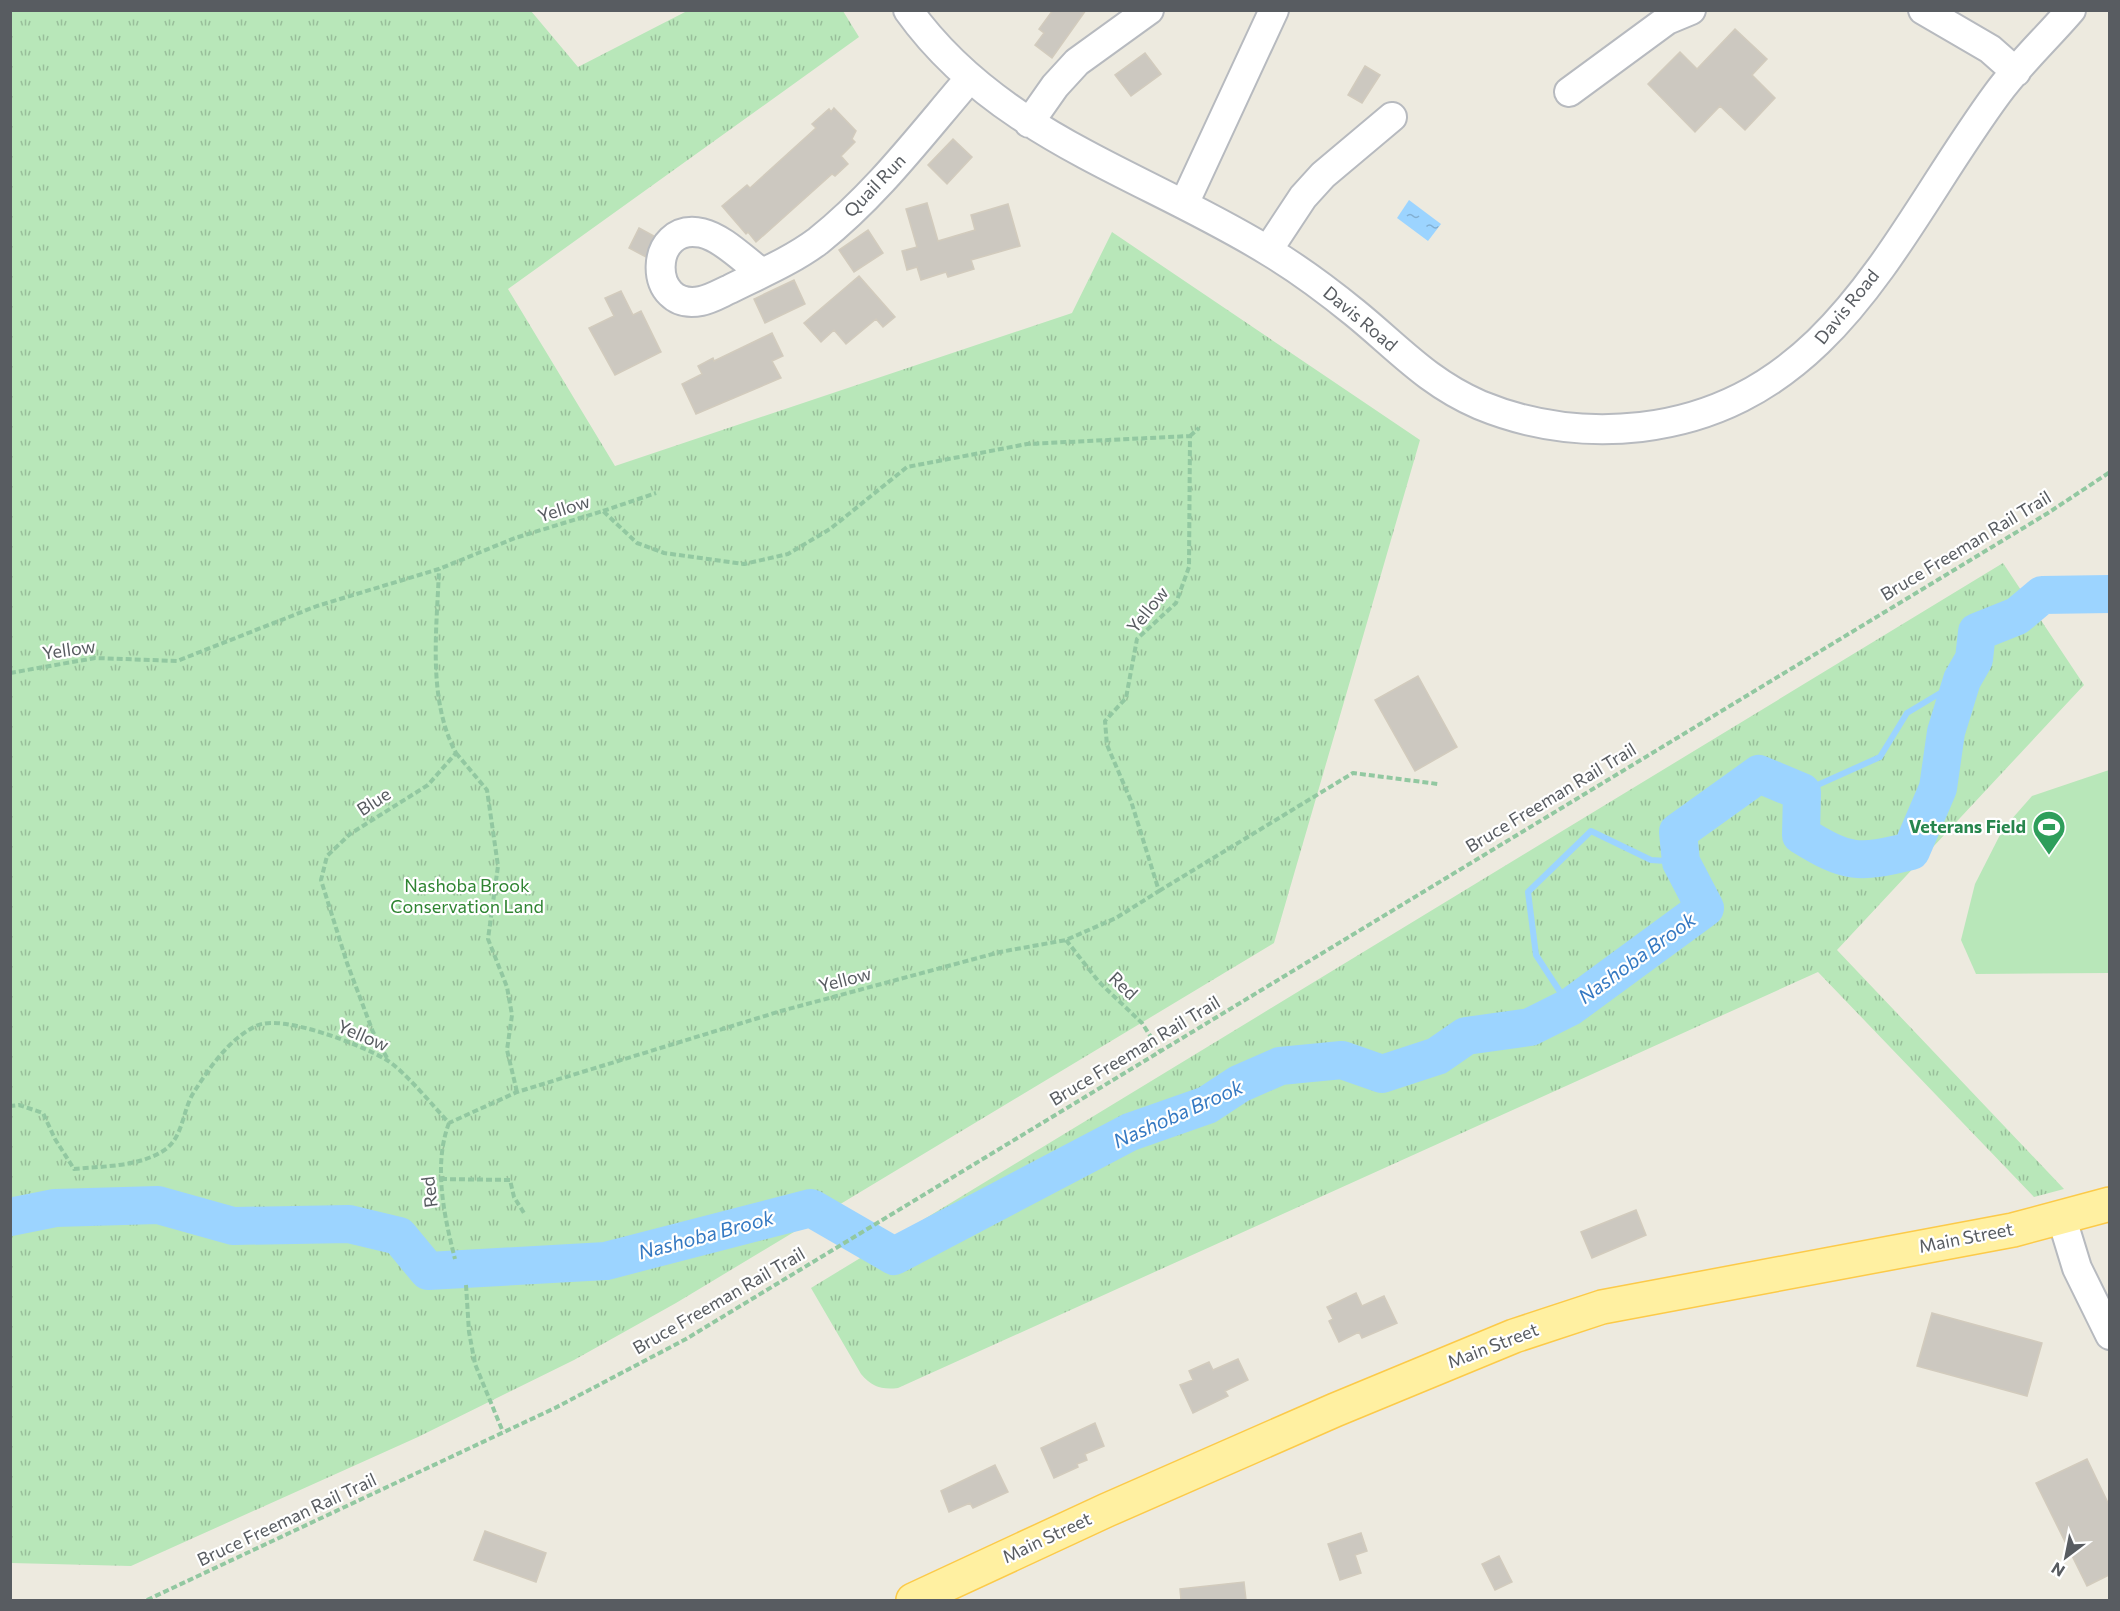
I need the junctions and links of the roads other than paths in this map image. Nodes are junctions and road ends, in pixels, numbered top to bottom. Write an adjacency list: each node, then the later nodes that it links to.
1 (908, 10): 8 (street, Davis Road)
2 (1149, 10): 11 (street)
3 (1274, 10): 12 (street)
4 (1691, 10): 9 (street)
5 (1923, 10): 7 (street)
6 (2071, 10): 7 (street, Davis Road)
7 (2016, 72): 13 (street, Davis Road)
8 (970, 78): 11 (street, Davis Road); 14 (street, Quail Run)
9 (1569, 92)
10 (1392, 117): 13 (street)
11 (1029, 123): 12 (street, Davis Road)
12 (1184, 204): 13 (street, Davis Road)
13 (1268, 250)
14 (762, 273)
15 (2109, 1204): 16 (main road, Main Street)
16 (2062, 1219): 17 (street); 18 (main road, Main Street)
17 (2109, 1335)
18 (913, 1600)

